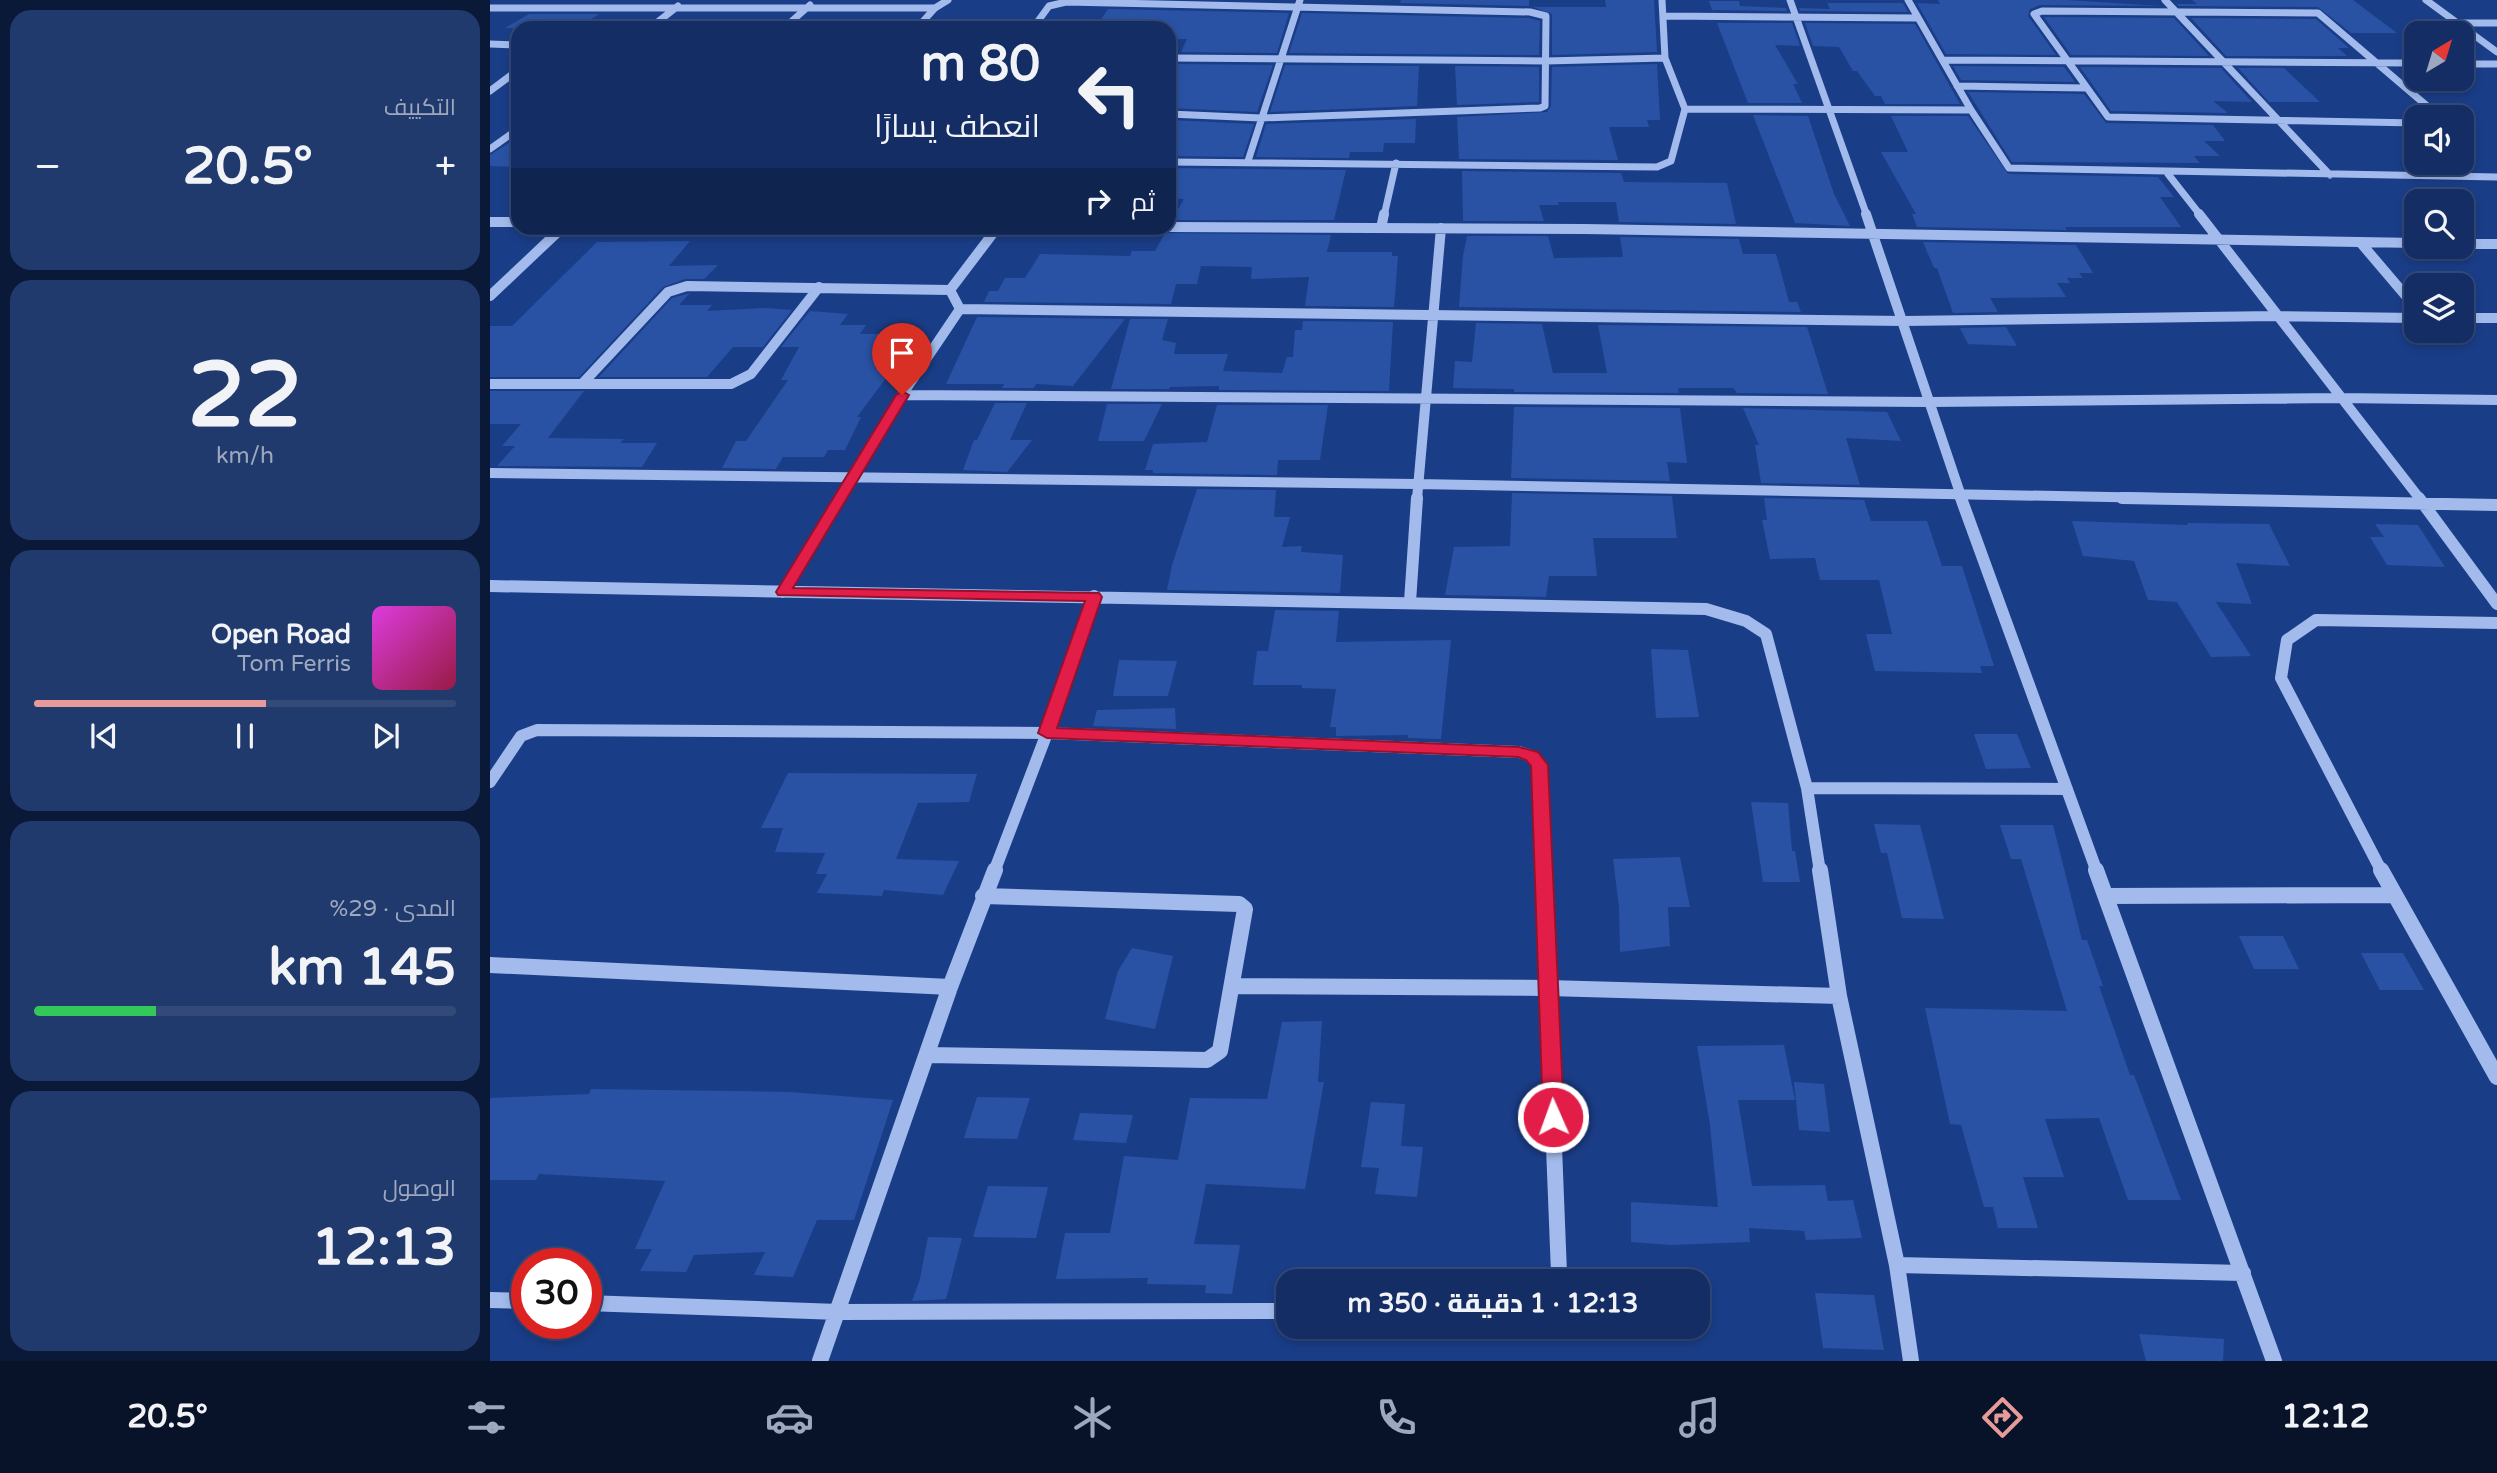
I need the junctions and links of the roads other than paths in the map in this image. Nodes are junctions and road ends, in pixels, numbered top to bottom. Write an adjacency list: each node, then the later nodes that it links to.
1 (555, 0): 14 (street)
2 (814, 0): 11 (street)
3 (948, 0): 13 (street)
4 (1662, 0): 16 (street)
5 (1790, 0): 17 (street)
6 (1908, 0): 18 (street)
7 (2165, 0): 15 (street)
8 (2426, 0): 23 (street)
9 (1299, 3): 22 (street); 32 (street); 34 (street)
10 (679, 6): 11 (street); 14 (street); 19 (street)
11 (808, 7): 13 (street); 20 (street)
12 (490, 8): 14 (street)
13 (935, 8): 21 (street)
14 (542, 9)
15 (2174, 10): 35 (street); 36 (street); 37 (street)
16 (1662, 16): 17 (street); 31 (street)
17 (1796, 18): 18 (street); 50 (street)
18 (1917, 18): 33 (street)
19 (659, 21)
20 (792, 21)
21 (923, 21)
22 (1038, 21)
23 (2454, 21)
24 (2474, 23): 25 (street)
25 (2497, 23)
26 (2474, 35): 29 (street)
27 (490, 44): 28 (street)
28 (511, 45)
29 (2497, 52)
30 (1176, 58): 32 (street)
31 (1665, 58): 34 (street); 49 (street)
32 (1279, 59): 34 (street); 53 (street)
33 (1943, 60): 35 (street); 45 (street)
34 (1546, 61): 53 (street)
35 (2066, 61): 36 (street); 46 (street)
36 (2222, 62): 37 (street); 54 (street)
37 (2378, 63): 38 (street); 48 (street)
38 (2404, 63)
39 (2474, 64): 40 (street)
40 (2497, 64)
41 (511, 75): 43 (street)
42 (490, 78): 43 (street)
43 (507, 78): 44 (street); 47 (street)
44 (511, 78)
45 (1957, 86): 46 (street); 51 (street)
46 (2087, 88): 54 (street)
47 (490, 91)
48 (2426, 105)
49 (1685, 108): 50 (street); 60 (street)
50 (1831, 110): 51 (street); 69 (street)
51 (1971, 110): 61 (street)
52 (1176, 114): 53 (street)
53 (1261, 118): 58 (street)
54 (2277, 122): 55 (street); 62 (street)
55 (2404, 123)
56 (511, 134): 57 (street)
57 (490, 149)
58 (1248, 161): 59 (street); 60 (street)
59 (1176, 162)
60 (1396, 163): 67 (street)
61 (2168, 174): 62 (street); 72 (street)
62 (2330, 175): 63 (street)
63 (2496, 179)
64 (490, 222): 65 (street)
65 (511, 222)
66 (1176, 227): 67 (street)
67 (1381, 228): 68 (street)
68 (1441, 228): 69 (street); 82 (street)
69 (1873, 234): 72 (street); 87 (street)
70 (555, 235): 80 (street)
71 (992, 235): 78 (street)
72 (2217, 240): 73 (street); 83 (street)
73 (2360, 242): 74 (street); 79 (street)
74 (2404, 243)
75 (2474, 244): 76 (street)
76 (2497, 244)
77 (818, 287): 78 (street); 89 (street); 89 (street)
78 (950, 290): 81 (street)
79 (2404, 294)
80 (490, 296)
81 (960, 309): 82 (street); 90 (street)
82 (1433, 316): 87 (street); 92 (street)
83 (2277, 316): 84 (street); 87 (street); 91 (street)
84 (2404, 318)
85 (2474, 318): 86 (street)
86 (2497, 318)
87 (1904, 321): 94 (street)
88 (490, 384): 89 (street)
89 (582, 384)
90 (902, 395): 92 (street); 96 (street)
91 (2341, 398): 93 (street); 94 (street); 99 (street)
92 (1424, 399): 94 (street); 97 (street)
93 (2497, 400)
94 (1929, 402): 98 (street)
95 (490, 473): 96 (street)
96 (853, 478): 97 (street); 102 (street)
97 (1417, 484): 98 (street); 104 (street)
98 (1960, 494): 99 (street); 110 (street)
99 (2424, 504): 100 (street); 105 (street)
100 (2497, 505)
101 (490, 586): 102 (street)
102 (783, 592): 103 (street)
103 (1094, 597): 104 (street); 107 (street)
104 (1410, 602): 109 (street)
105 (2497, 604)
106 (2497, 623): 111 (street)
107 (1047, 733): 108 (street); 112 (street); 117 (street)
108 (490, 782)
109 (1807, 788): 110 (street); 118 (street)
110 (2067, 789): 113 (street)
111 (2395, 895): 113 (street); 120 (street)
112 (983, 896): 115 (street); 116 (street)
113 (2106, 896): 123 (street)
114 (490, 965): 116 (street)
115 (1233, 986): 117 (street); 119 (street)
116 (950, 987): 119 (street)
117 (1548, 988): 118 (street); 122 (street)
118 (1839, 996): 121 (street)
119 (928, 1055): 128 (street)
120 (2497, 1077)
121 (1897, 1265): 123 (street); 130 (street)
122 (1559, 1269)
123 (2243, 1273): 131 (street)
124 (490, 1300): 125 (street)
125 (511, 1301)
126 (602, 1304): 128 (street)
127 (1276, 1311): 128 (street)
128 (838, 1312): 129 (street)
129 (820, 1361)
130 (1911, 1361)
131 (2274, 1361)

